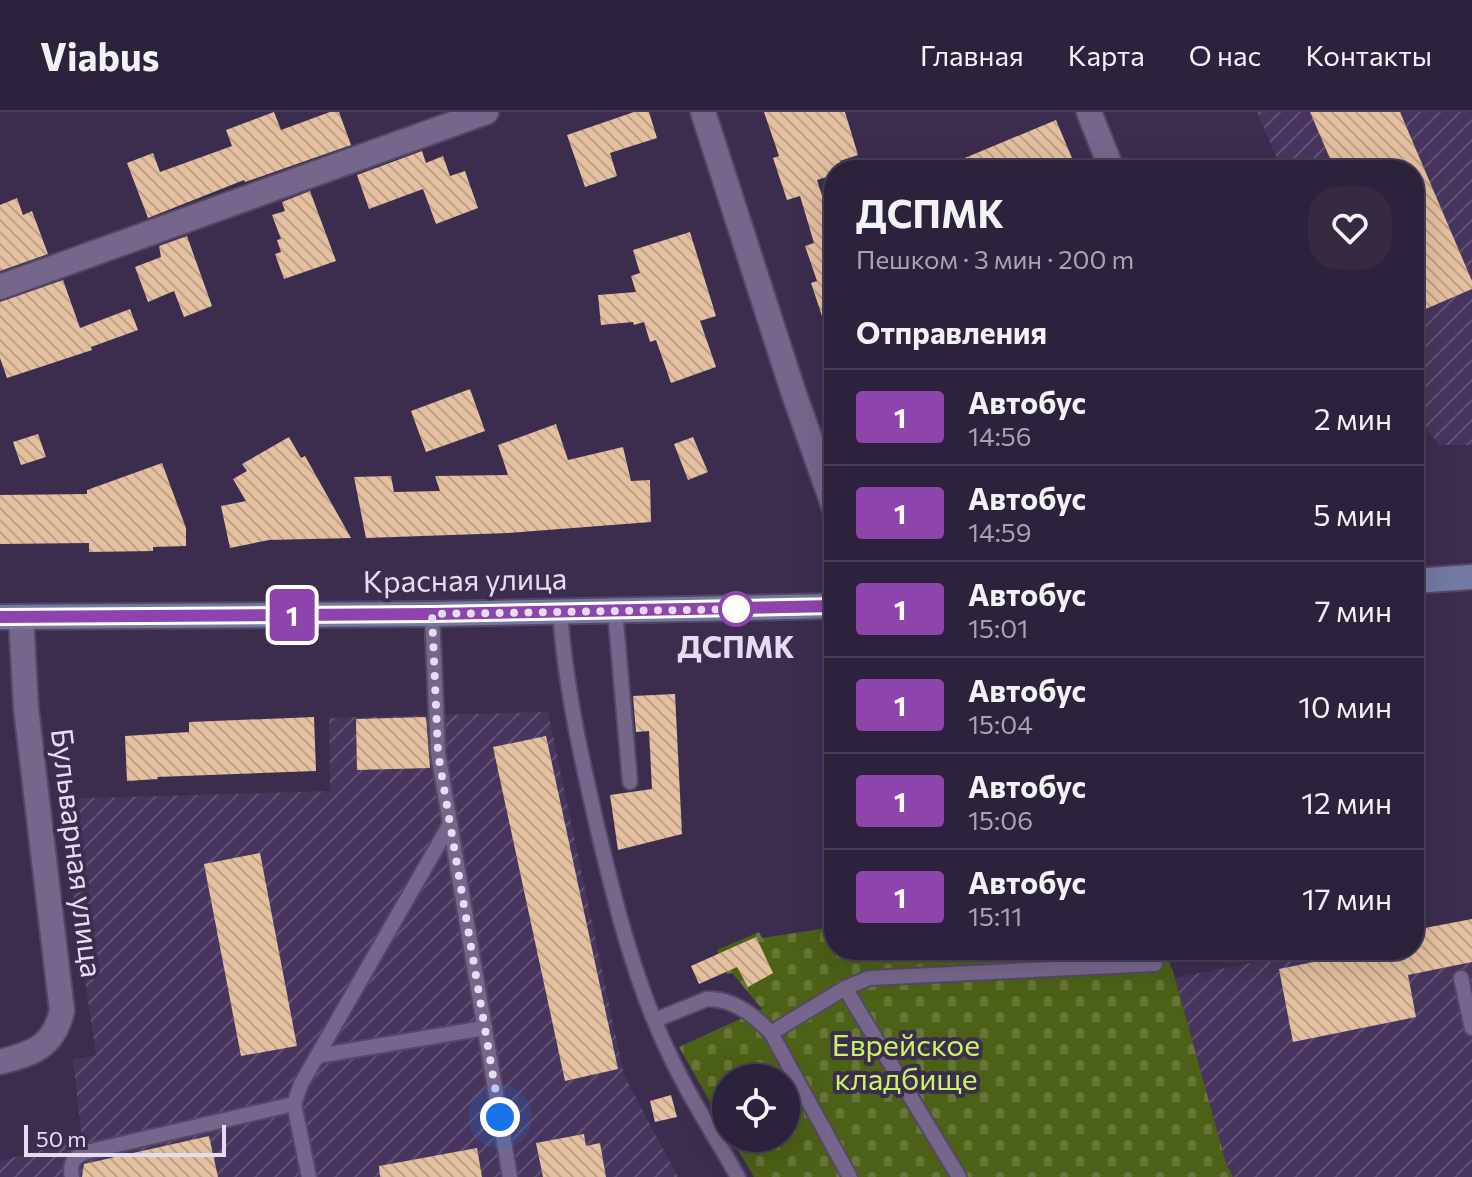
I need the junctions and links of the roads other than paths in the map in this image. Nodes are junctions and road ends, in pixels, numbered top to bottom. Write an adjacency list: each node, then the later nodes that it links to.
1 (486, 112): 5 (street)
2 (703, 112): 6 (street)
3 (1089, 112): 4 (street)
4 (1108, 160)
5 (0, 287)
6 (824, 478)
7 (1472, 577): 8 (street)
8 (1424, 580)
9 (824, 606): 10 (street, Красная улица)
10 (615, 610): 11 (street, Красная улица); 14 (lane)
11 (560, 612): 12 (street, Красная улица); 19 (lane)
12 (432, 614): 13 (street, Красная улица); 15 (lane)
13 (11, 617): 24 (street, Бульварная улица)
14 (630, 782)
15 (450, 824): 20 (lane); 23 (lane)
16 (1155, 964): 18 (lane)
17 (1461, 978): 21 (lane)
18 (845, 988): 22 (lane); 31 (lane)
19 (655, 1020): 22 (lane); 29 (lane)
20 (485, 1028): 23 (lane); 28 (lane)
21 (1472, 1028)
22 (771, 1033): 30 (lane)
23 (317, 1056): 25 (lane)
24 (0, 1062)
25 (294, 1104): 26 (lane); 27 (lane)
26 (72, 1177)
27 (309, 1177)
28 (510, 1177)
29 (738, 1177)
30 (850, 1177)
31 (959, 1177)

